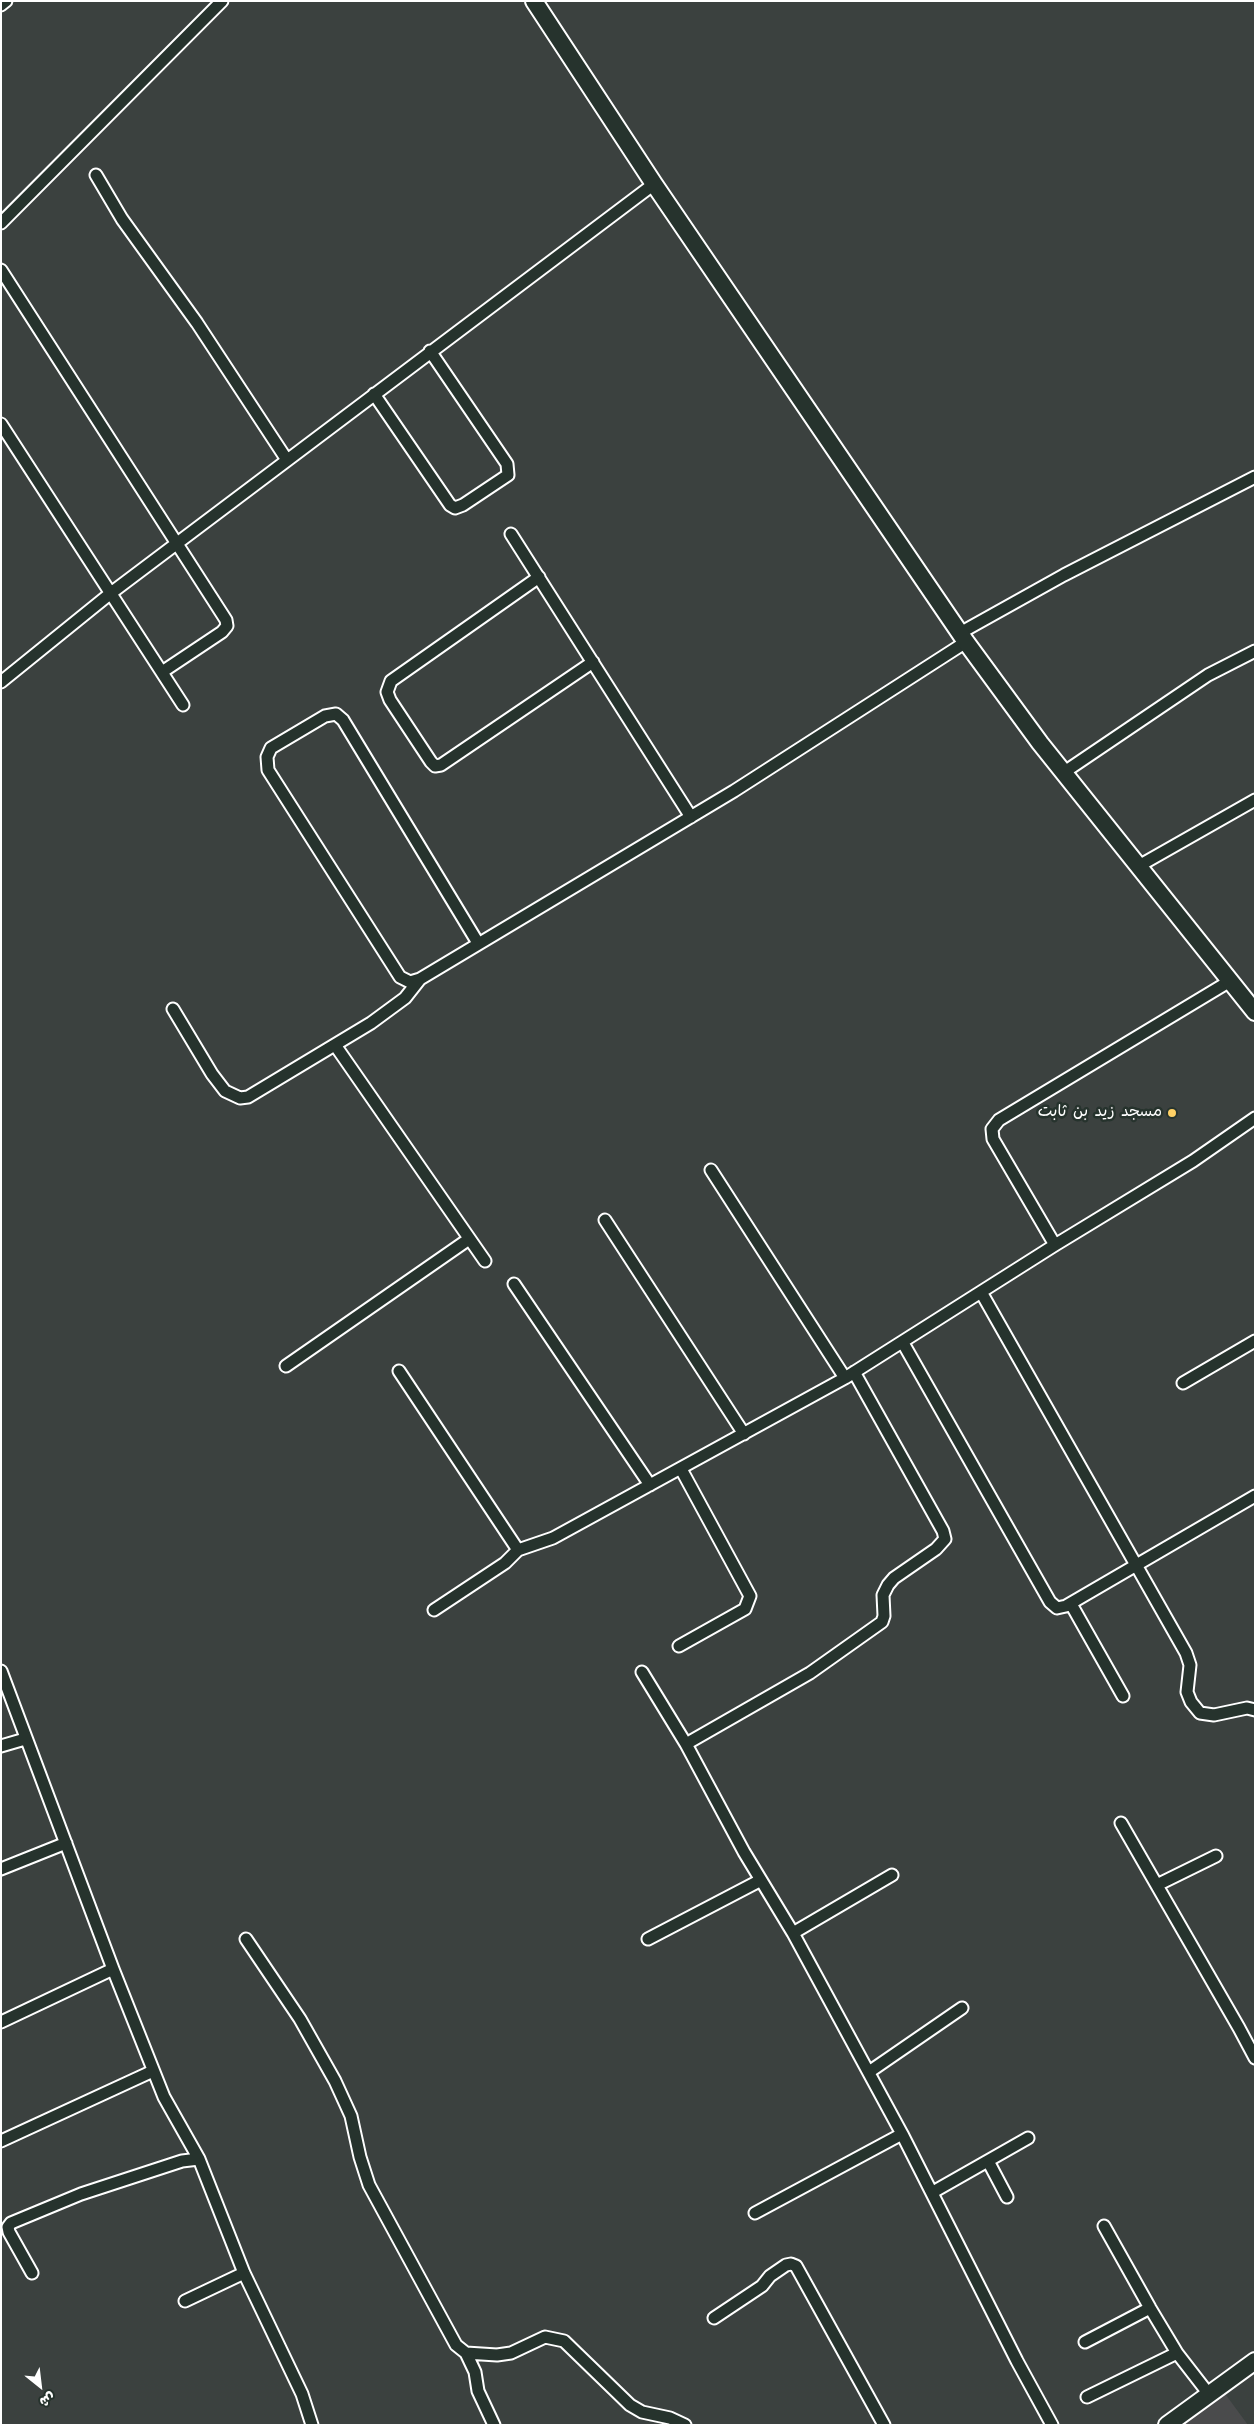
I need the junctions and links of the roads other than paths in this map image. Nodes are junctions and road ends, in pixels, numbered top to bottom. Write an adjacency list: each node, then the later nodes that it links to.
1 (6, 1): 4 (street)
2 (222, 1): 7 (street)
3 (534, 1): 6 (main road)
4 (1, 5)
5 (96, 175): 12 (street)
6 (654, 184): 9 (street); 18 (main road)
7 (1, 223)
8 (1, 270): 15 (street)
9 (430, 351): 10 (street); 10 (street)
10 (374, 394): 12 (street)
11 (1, 424): 17 (street)
12 (287, 460): 15 (street)
13 (1255, 477): 18 (street)
14 (511, 534): 16 (street)
15 (179, 543): 17 (street); 21 (street)
16 (539, 577): 20 (street); 20 (street)
17 (111, 593): 21 (street); 22 (street)
18 (963, 638): 24 (main road); 26 (street)
19 (1255, 651): 24 (street)
20 (593, 662): 26 (street)
21 (162, 672): 23 (street)
22 (1, 682)
23 (183, 706)
24 (1063, 773): 27 (main road)
25 (1255, 800): 27 (street)
26 (691, 817): 28 (street)
27 (1137, 866): 30 (main road)
28 (478, 943): 29 (street); 29 (street)
29 (420, 979): 33 (street)
30 (1230, 981): 32 (main road); 38 (street)
31 (173, 1009): 33 (street)
32 (1255, 1012)
33 (334, 1045): 37 (street)
34 (1255, 1118): 38 (street)
35 (711, 1170): 46 (street)
36 (605, 1220): 48 (street)
37 (469, 1239): 39 (street); 44 (street)
38 (1055, 1245): 41 (street)
39 (485, 1261)
40 (514, 1284): 50 (street)
41 (982, 1292): 43 (street); 53 (street)
42 (1255, 1341): 47 (street)
43 (903, 1343): 46 (street); 54 (street)
44 (286, 1366)
45 (399, 1371): 52 (street)
46 (849, 1375): 48 (street); 62 (street)
47 (1183, 1383)
48 (744, 1434): 49 (street)
49 (681, 1469): 50 (street); 56 (street)
50 (650, 1485): 52 (street)
51 (1255, 1496): 53 (street)
52 (518, 1550): 55 (street)
53 (1136, 1564): 54 (street); 60 (street)
54 (1071, 1604): 59 (street)
55 (434, 1610)
56 (680, 1646)
57 (1, 1671): 61 (street)
58 (642, 1672): 62 (street)
59 (1123, 1696)
60 (1255, 1710)
61 (26, 1738): 63 (street); 65 (street)
62 (686, 1744): 69 (street)
63 (1, 1746)
64 (1121, 1823): 70 (street)
65 (66, 1843): 67 (street); 74 (street)
66 (1216, 1856): 70 (street)
67 (1, 1869)
68 (892, 1875): 71 (street)
69 (761, 1880): 71 (street); 73 (street)
70 (1157, 1885): 77 (street)
71 (794, 1933): 79 (street)
72 (246, 1938): 96 (street)
73 (648, 1939)
74 (113, 1969): 76 (street); 78 (street)
75 (962, 2008): 79 (street)
76 (1, 2022)
77 (1253, 2052)
78 (153, 2072): 82 (street); 83 (street)
79 (869, 2072): 80 (street)
80 (902, 2134): 85 (street); 87 (street)
81 (1028, 2138): 84 (street)
82 (1, 2141)
83 (199, 2159): 88 (street); 91 (street)
84 (988, 2161): 85 (street); 86 (street)
85 (933, 2192): 106 (street)
86 (1007, 2197)
87 (755, 2213)
88 (6, 2225): 90 (street)
89 (1104, 2226): 93 (street)
90 (32, 2273)
91 (244, 2273): 92 (street); 102 (street)
92 (185, 2301)
93 (1150, 2308): 95 (street); 97 (street)
94 (714, 2318): 105 (street)
95 (1085, 2342)
96 (466, 2353): 101 (street); 103 (street)
97 (1177, 2353): 99 (street); 100 (street)
98 (1255, 2361): 99 (main road)
99 (1208, 2393): 107 (main road)
100 (1087, 2397)
101 (666, 2422): 104 (street)
102 (312, 2425)
103 (494, 2425)
104 (685, 2425)
105 (884, 2425)
106 (1052, 2425)
107 (1167, 2425)

